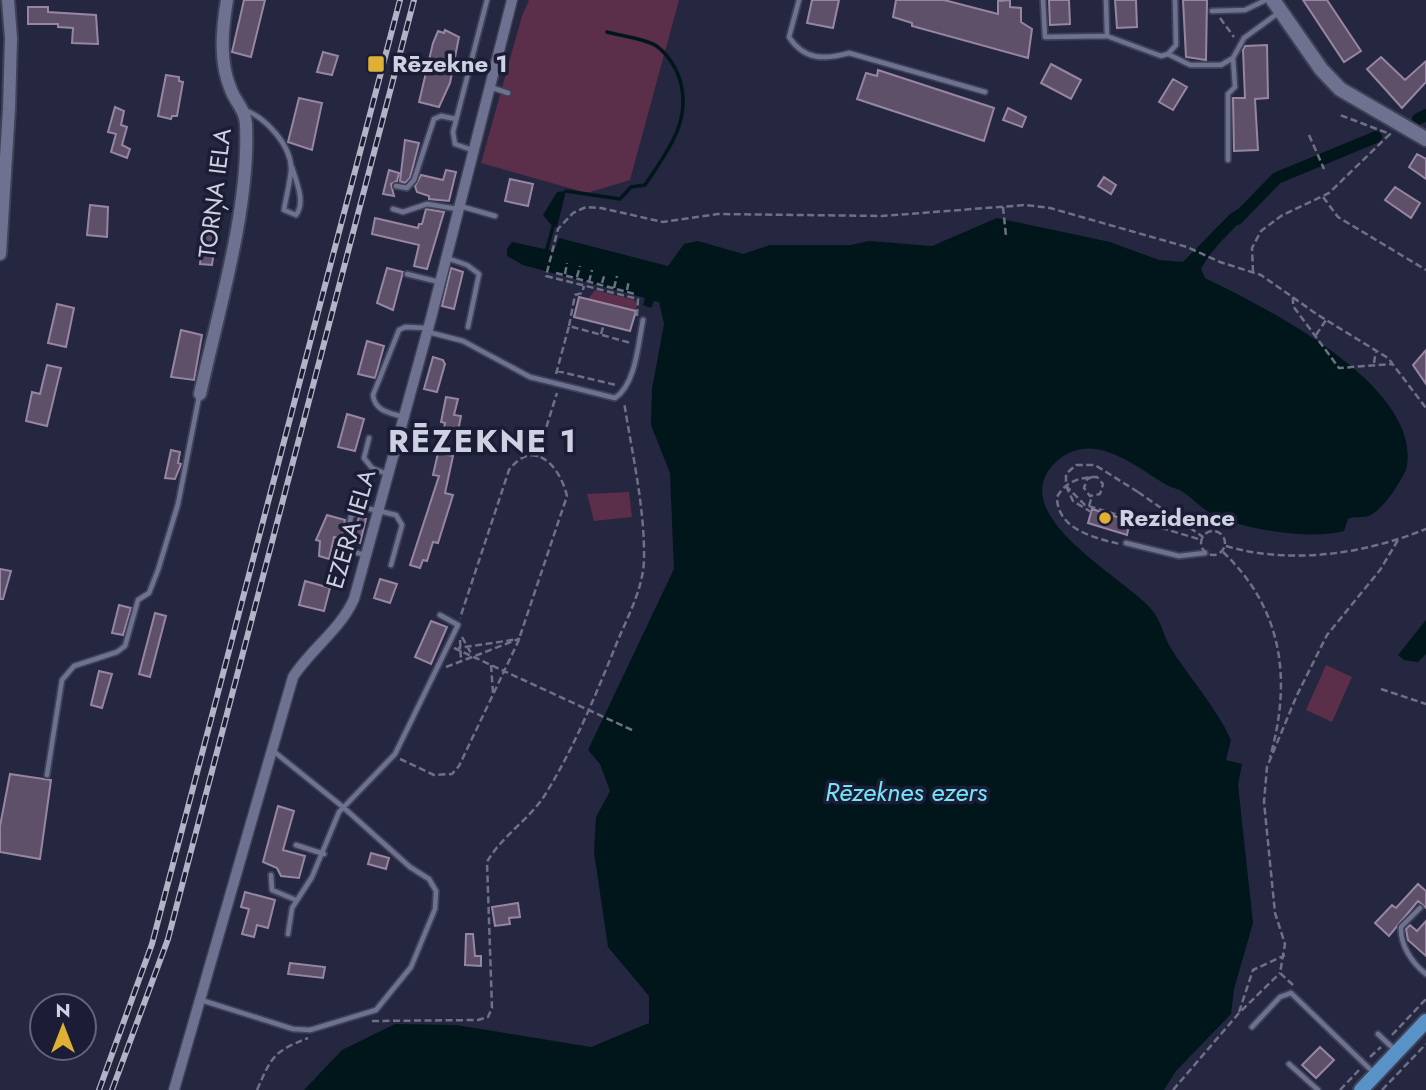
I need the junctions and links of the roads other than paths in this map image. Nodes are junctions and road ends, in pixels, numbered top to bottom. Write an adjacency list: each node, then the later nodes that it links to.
1 (8, 0): 28 (street)
2 (227, 0): 18 (street, TORŅA IELA)
3 (487, 0): 19 (lane)
4 (512, 0): 15 (street, EZERA IELA)
5 (799, 0): 16 (lane)
6 (1043, 0): 12 (lane)
7 (1107, 0): 12 (lane)
8 (1174, 0): 13 (lane)
9 (1266, 0): 11 (lane)
10 (1277, 6): 14 (lane); 20 (main road)
11 (1212, 11)
12 (1107, 36): 13 (lane)
13 (1168, 54): 14 (lane)
14 (1233, 58): 22 (lane)
15 (489, 87): 17 (lane); 21 (street, EZERA IELA)
16 (985, 92)
17 (508, 93)
18 (244, 110): 23 (lane); 35 (street, TORŅA IELA)
19 (456, 120): 21 (lane); 24 (lane)
20 (1426, 139)
21 (472, 150): 25 (street, EZERA IELA)
22 (1228, 160)
23 (292, 167): 23 (lane)
24 (396, 186)
25 (458, 207): 26 (lane); 27 (lane); 29 (street, EZERA IELA)
26 (393, 209)
27 (495, 216)
28 (0, 254)
29 (446, 258): 31 (street, EZERA IELA); 33 (lane)
30 (407, 274): 31 (lane)
31 (440, 283): 34 (street, EZERA IELA)
32 (643, 320): 34 (lane)
33 (468, 327)
34 (428, 330): 36 (street, EZERA IELA); 36 (lane)
35 (200, 394): 46 (lane)
36 (404, 417): 38 (street, EZERA IELA)
37 (369, 438): 38 (lane)
38 (388, 474): 39 (street, EZERA IELA)
39 (378, 510): 42 (street, EZERA IELA); 42 (lane); 43 (lane)
40 (1126, 543): 41 (lane)
41 (1205, 553)
42 (366, 555): 45 (street, EZERA IELA)
43 (391, 565)
44 (440, 615): 47 (lane)
45 (271, 750): 47 (lane); 55 (street, EZERA IELA)
46 (47, 775)
47 (343, 807): 49 (lane); 55 (lane)
48 (296, 845): 49 (lane)
49 (324, 854): 51 (lane)
50 (271, 875): 51 (lane)
51 (296, 900): 53 (lane)
52 (1420, 908): 54 (lane)
53 (288, 934)
54 (1426, 974)
55 (201, 1000): 62 (street, EZERA IELA)
56 (1426, 1021): 59 (main road)
57 (1252, 1027): 61 (lane)
58 (1378, 1034): 59 (lane)
59 (1397, 1052): 61 (main road)
60 (1289, 1064): 63 (lane)
61 (1376, 1074): 64 (main road)
62 (174, 1090)
63 (1318, 1090)
64 (1361, 1090)

